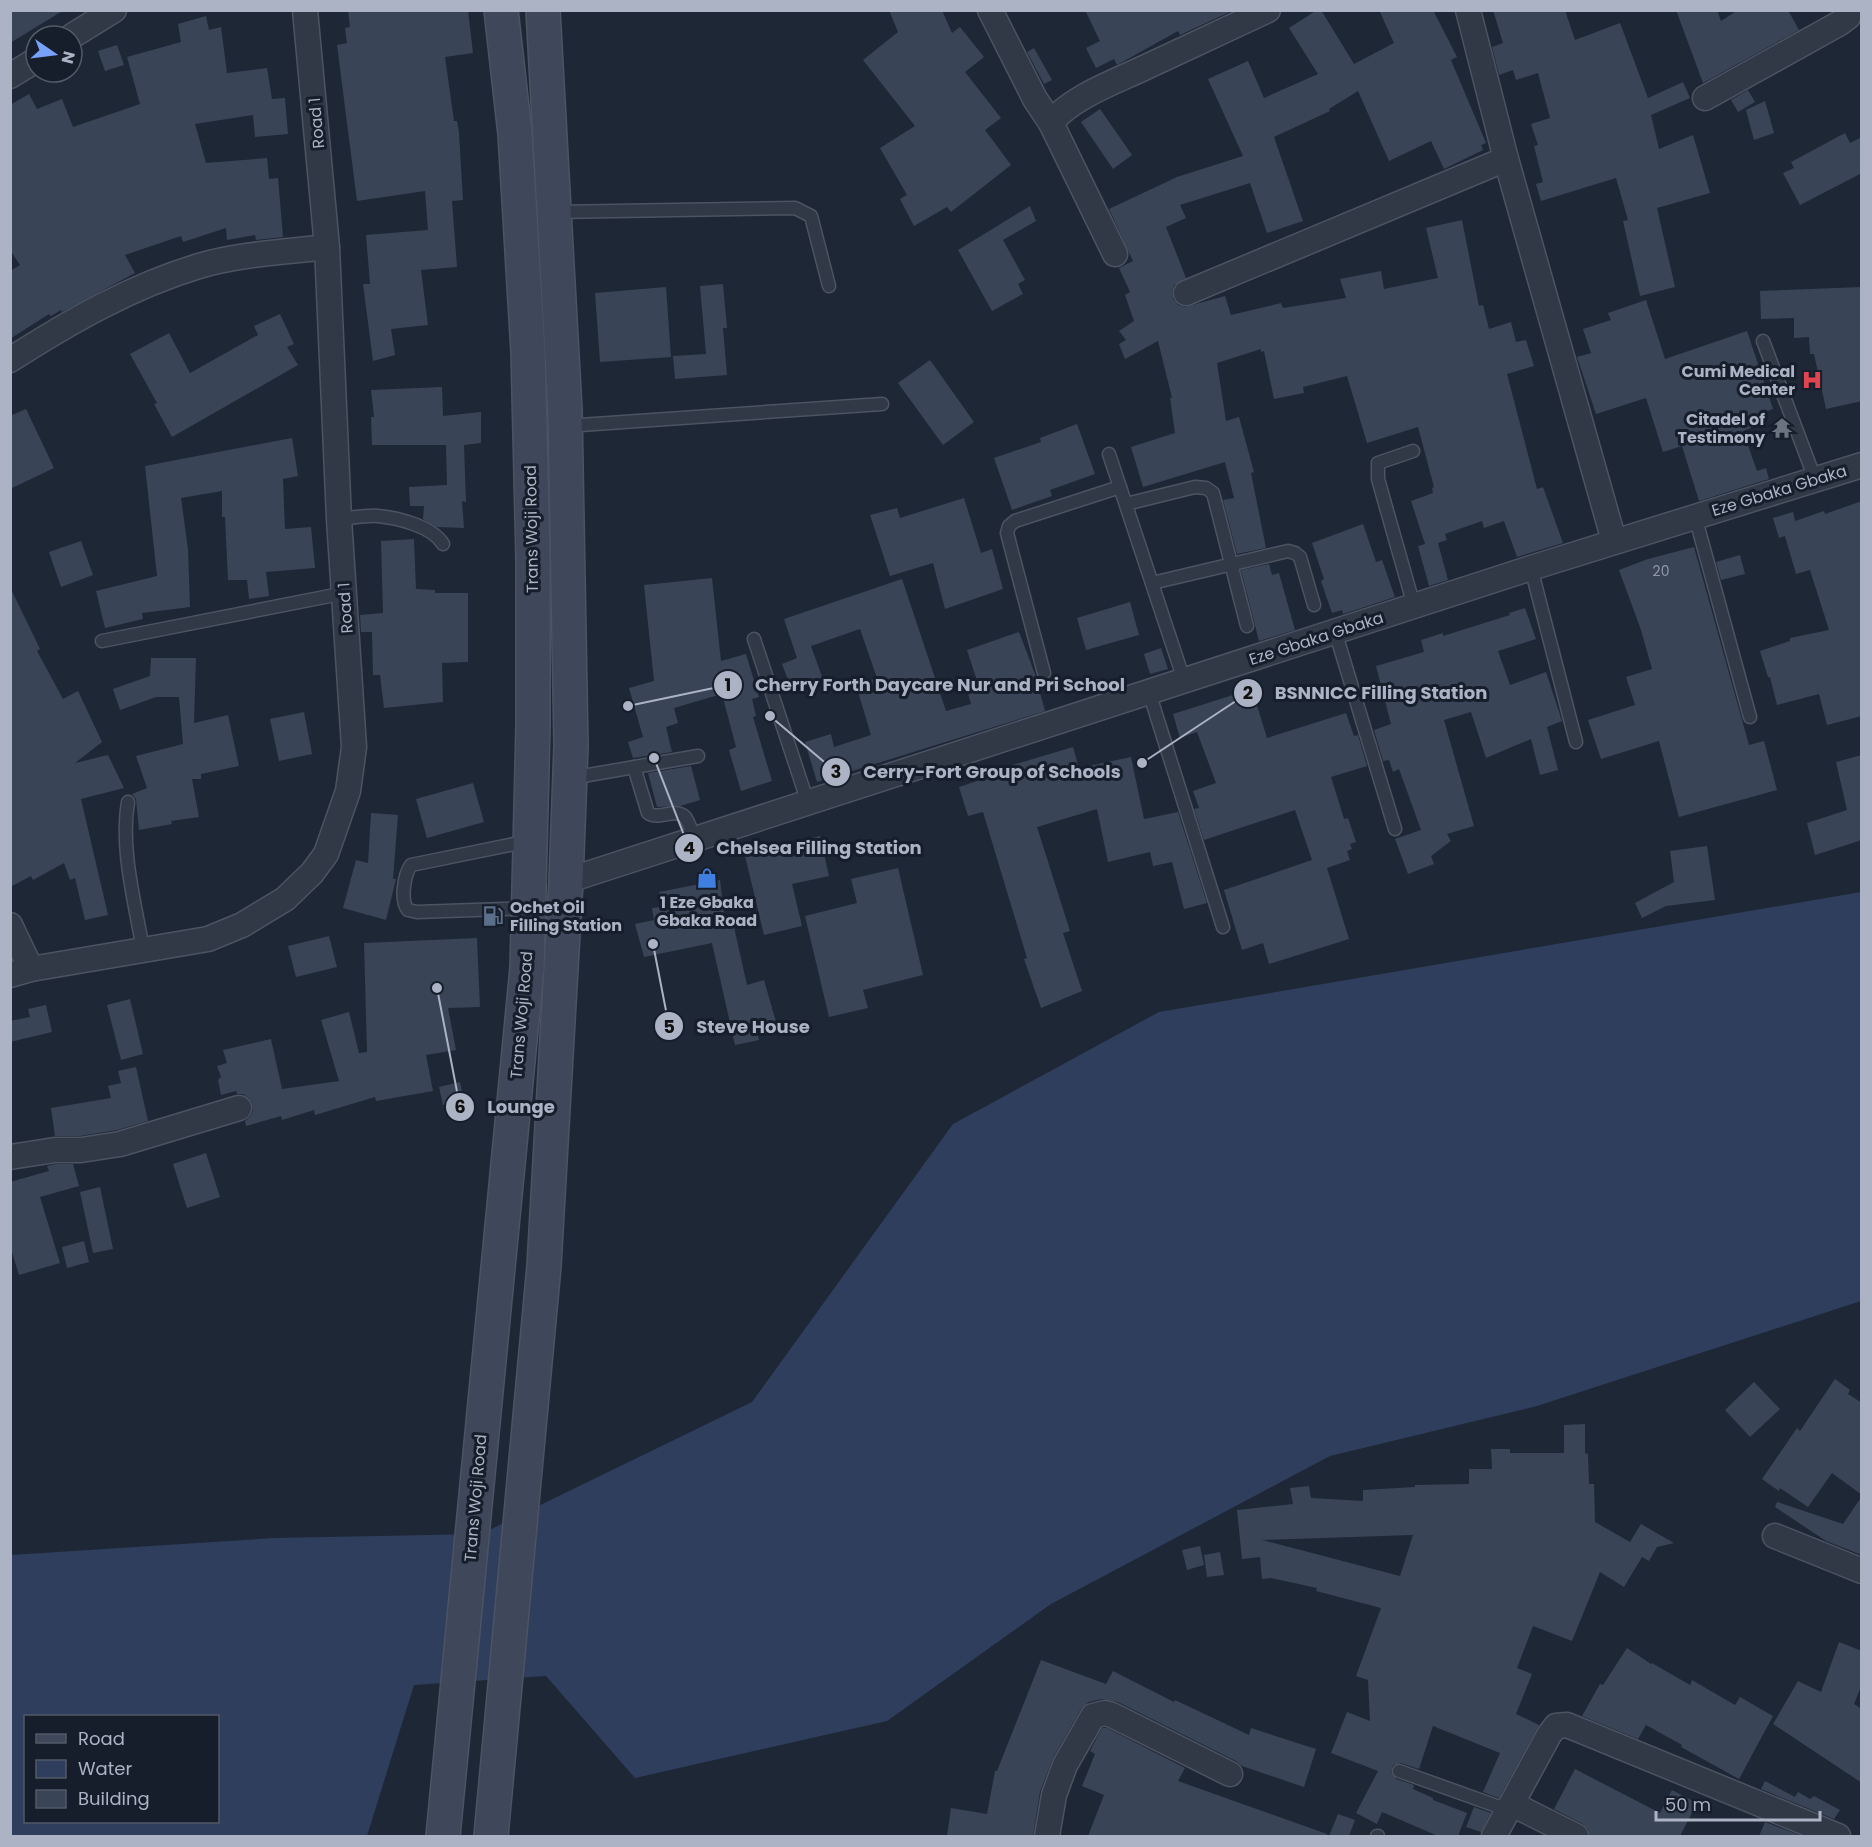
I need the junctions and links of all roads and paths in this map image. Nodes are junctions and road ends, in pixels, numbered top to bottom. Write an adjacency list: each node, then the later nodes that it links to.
1 (114, 10): 9 (street)
2 (305, 10): 17 (street, Road 1)
3 (501, 10): 15 (main road, Trans Woji Road)
4 (543, 10): 16 (main road)
5 (990, 10): 13 (street)
6 (1268, 10): 13 (street)
7 (1468, 10): 14 (street)
8 (1849, 10): 12 (street)
9 (84, 29)
10 (24, 67): 11 (street)
11 (10, 76)
12 (1705, 98)
13 (1051, 123): 18 (street)
14 (1506, 159): 20 (street); 34 (street)
15 (520, 210): 16 (main road); 25 (main road, Trans Woji Road)
16 (555, 212): 19 (lane); 24 (main road)
17 (327, 247): 22 (street); 33 (street, Road 1)
18 (1116, 254)
19 (829, 286)
20 (1186, 293)
21 (1763, 341): 29 (lane)
22 (10, 360)
23 (882, 404): 24 (lane)
24 (565, 426): 25 (main road); 53 (main road)
25 (529, 428): 58 (main road, Trans Woji Road)
26 (1413, 451): 41 (lane)
27 (1109, 454): 30 (lane)
28 (1862, 465): 29 (street, Eze Gbaka Gbaka)
29 (1815, 479): 32 (street, Eze Gbaka Gbaka)
30 (1120, 488): 31 (lane); 46 (lane)
31 (1126, 504): 36 (lane); 38 (lane)
32 (1695, 516): 34 (street, Eze Gbaka Gbaka); 49 (lane)
33 (339, 519): 35 (lane); 39 (street, Road 1)
34 (1614, 542): 37 (street, Eze Gbaka Gbaka)
35 (443, 544)
36 (1231, 564): 38 (lane); 40 (lane); 42 (lane)
37 (1531, 568): 41 (street, Eze Gbaka Gbaka); 50 (lane)
38 (1152, 583): 47 (lane)
39 (345, 593): 45 (lane); 63 (street, Road 1)
40 (1314, 604)
41 (1414, 606): 43 (street, Eze Gbaka Gbaka)
42 (1247, 626)
43 (1335, 632): 47 (street, Eze Gbaka Gbaka); 56 (lane)
44 (754, 639): 55 (lane)
45 (102, 641)
46 (1044, 673)
47 (1184, 680): 48 (street, Eze Gbaka Gbaka)
48 (1149, 692): 55 (street, Eze Gbaka Gbaka); 62 (lane)
49 (1750, 717)
50 (1576, 742)
51 (699, 756): 52 (lane)
52 (634, 767): 53 (lane); 57 (lane)
53 (569, 778): 59 (main road)
54 (128, 802): 63 (lane)
55 (808, 803): 57 (street, Eze Gbaka Gbaka)
56 (1395, 829)
57 (695, 839): 59 (street, Eze Gbaka Gbaka)
58 (530, 841): 60 (main road, Trans Woji Road); 60 (lane)
59 (566, 881): 73 (main road)
60 (528, 908): 72 (main road, Trans Woji Road)
61 (10, 925): 64 (street)
62 (1223, 927)
63 (143, 950): 64 (street, Road 1)
64 (21, 972)
65 (239, 1108): 66 (street)
66 (10, 1157)
67 (1775, 1536): 68 (street)
68 (1862, 1571)
69 (1399, 1771): 71 (lane)
70 (1230, 1774): 74 (street)
71 (1510, 1807): 75 (street); 76 (street); 77 (street)
72 (443, 1836)
73 (491, 1836)
74 (1047, 1836)
75 (1494, 1836)
76 (1576, 1836)
77 (1838, 1836)

